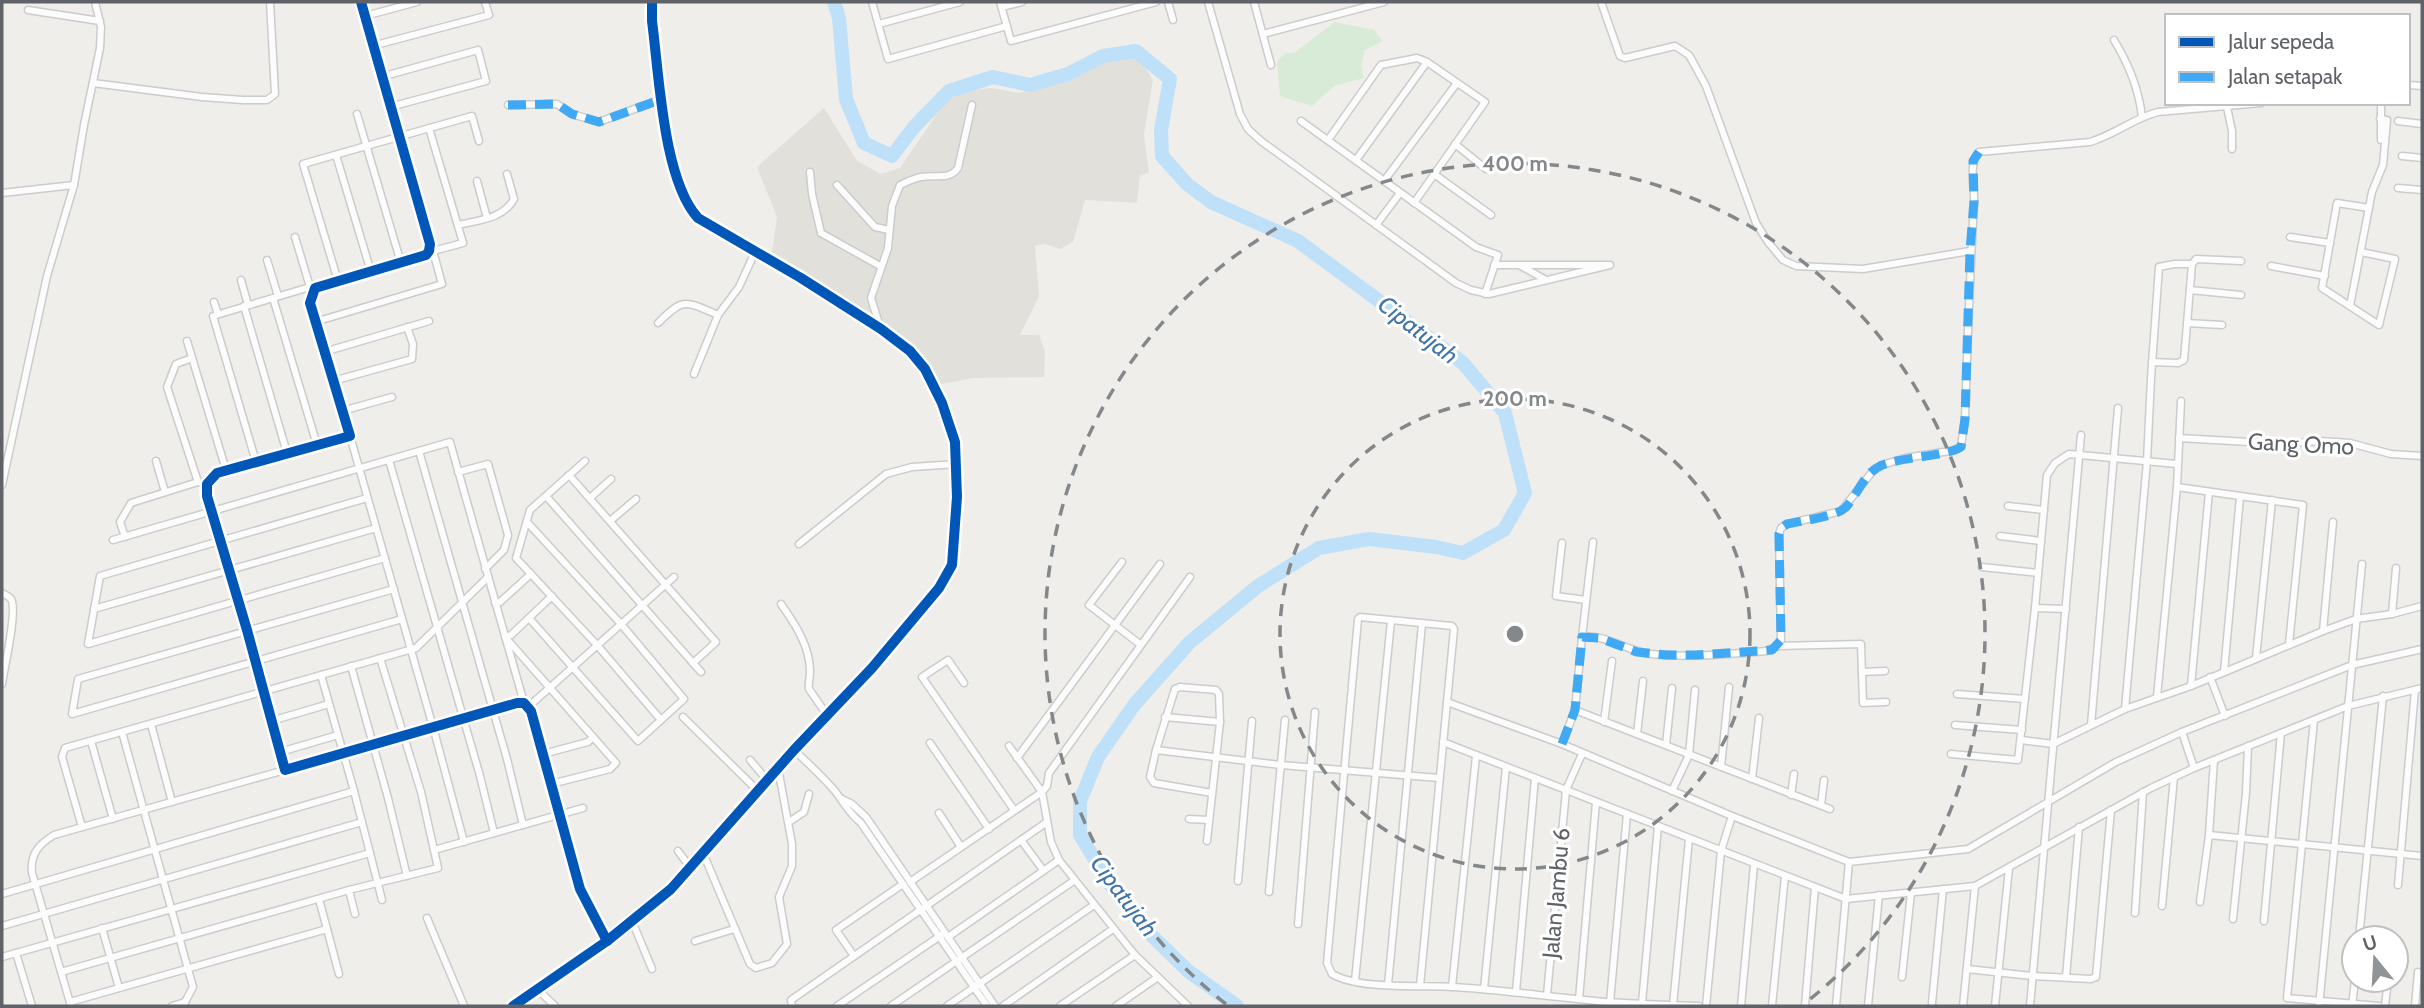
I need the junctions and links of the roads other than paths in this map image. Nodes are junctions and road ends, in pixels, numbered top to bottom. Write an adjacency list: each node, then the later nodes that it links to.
1 (95, 2): 20 (street)
2 (270, 2): 29 (street)
3 (361, 2): 18 (street)
4 (417, 2): 18 (street)
5 (485, 2): 25 (street)
6 (652, 2): 31 (street)
7 (872, 2): 21 (street)
8 (960, 2): 21 (street)
9 (1022, 2): 16 (street)
10 (1156, 2): 22 (street)
11 (1168, 2): 19 (street)
12 (1208, 2): 71 (street)
13 (1255, 2): 23 (street)
14 (1384, 2): 23 (street)
15 (1601, 2): 77 (street)
16 (1001, 4): 22 (street)
17 (29, 10): 20 (street)
18 (365, 16): 25 (street)
19 (1174, 20)
20 (100, 22): 29 (street)
21 (878, 24): 22 (street)
22 (1007, 26)
23 (1263, 34): 27 (street)
24 (2114, 40): 39 (street)
25 (372, 46): 28 (street)
26 (1427, 62): 30 (street); 45 (street); 53 (street)
27 (1271, 65)
28 (381, 77): 36 (street); 36 (street)
29 (93, 83): 60 (street)
30 (1457, 83): 47 (street); 59 (street)
31 (662, 99): 32 (street); 78 (street)
32 (508, 105)
33 (972, 105): 72 (street)
34 (2244, 105): 37 (street)
35 (2381, 105): 67 (street)
36 (390, 107): 44 (street)
37 (2227, 107): 39 (street); 49 (street)
38 (357, 114): 48 (street)
39 (2142, 117): 77 (street)
40 (1301, 121): 45 (street)
41 (2398, 121): 42 (street)
42 (2422, 124)
43 (429, 128): 44 (street); 46 (street); 70 (street)
44 (398, 136): 48 (street); 76 (street)
45 (1328, 140): 53 (street)
46 (479, 141)
47 (1455, 144): 54 (street); 57 (street)
48 (366, 146): 50 (street); 82 (street)
49 (2232, 149)
50 (336, 155): 88 (street); 92 (street)
51 (2402, 156): 52 (street)
52 (2422, 158)
53 (1356, 160): 59 (street)
54 (1486, 169)
55 (810, 172): 86 (street)
56 (507, 174): 69 (street)
57 (1434, 174): 66 (street); 68 (street)
58 (477, 181): 69 (street)
59 (1384, 181): 64 (street)
60 (74, 185): 65 (street); 143 (street)
61 (837, 185): 72 (street)
62 (2398, 188): 63 (street)
63 (2422, 190)
64 (1400, 192): 66 (street); 71 (street)
65 (2, 193)
66 (1414, 203): 84 (street)
67 (2369, 208): 75 (street); 79 (street)
68 (1491, 215)
69 (487, 218): 70 (street)
70 (458, 225): 76 (street)
71 (1376, 225): 95 (street)
72 (889, 230): 86 (street)
73 (295, 237): 93 (street)
74 (2290, 237): 75 (street)
75 (2330, 243): 89 (street)
76 (431, 251): 82 (street); 104 (street)
77 (1970, 251): 211 (street)
78 (755, 252): 102 (street); 109 (street)
79 (2361, 252): 100 (street); 100 (street)
80 (267, 260): 97 (street)
81 (2241, 261): 83 (street)
82 (401, 263): 88 (street)
83 (2192, 264): 94 (street); 113 (street)
84 (1494, 265): 85 (street); 95 (street)
85 (1520, 265): 91 (street); 91 (street)
86 (880, 266): 109 (street)
87 (2271, 266): 89 (street)
88 (371, 272): 92 (street)
89 (2325, 276): 100 (street)
90 (241, 280): 99 (street)
91 (1546, 280): 95 (street)
92 (338, 281): 93 (street)
93 (312, 287): 97 (street); 104 (street)
94 (2190, 290): 96 (street); 106 (street)
95 (1485, 293)
96 (2241, 296)
97 (276, 297): 99 (street); 123 (street)
98 (214, 302): 101 (street)
99 (246, 306): 101 (street); 125 (street)
100 (2350, 306)
101 (218, 314): 133 (street)
102 (718, 315): 105 (street); 114 (street)
103 (429, 321): 108 (street)
104 (315, 322): 111 (street)
105 (658, 323)
106 (2187, 323): 107 (street); 113 (street)
107 (2222, 326)
108 (407, 327): 111 (street); 115 (street)
109 (881, 329): 134 (street)
110 (187, 341): 112 (street)
111 (324, 352): 115 (street)
112 (192, 358): 137 (street); 141 (street)
113 (2152, 362): 132 (street)
114 (694, 374)
115 (332, 381): 119 (street)
116 (392, 397): 119 (street)
117 (2180, 401): 122 (street)
118 (2118, 408): 128 (street)
119 (342, 411): 121 (street)
120 (2081, 435): 126 (street)
121 (349, 436): 123 (street); 136 (street)
122 (2179, 438): 127 (street, Gang Omo); 135 (street)
123 (317, 445): 125 (street)
124 (419, 451): 129 (street); 138 (street); 187 (street)
125 (287, 453): 133 (street)
126 (2080, 455): 128 (street); 154 (street); 194 (street)
127 (2422, 456)
128 (2114, 458): 132 (street); 266 (street)
129 (389, 460): 136 (street); 203 (street)
130 (156, 461): 145 (street)
131 (585, 461): 139 (street)
132 (2147, 461): 135 (street); 248 (street)
133 (256, 462): 137 (street)
134 (957, 464): 167 (street); 251 (street)
135 (2177, 464): 144 (street)
136 (359, 468): 149 (street); 155 (street)
137 (226, 470): 142 (street)
138 (458, 472): 174 (street); 174 (street)
139 (569, 475): 147 (street); 150 (street)
140 (611, 479): 150 (street)
141 (198, 482): 142 (street); 145 (street)
142 (207, 484): 155 (street)
143 (2, 485)
144 (2177, 487): 146 (street); 240 (street)
145 (165, 492): 161 (street)
146 (2209, 492): 148 (street); 231 (street)
147 (546, 496): 157 (street); 189 (street)
148 (2240, 497): 152 (street); 225 (street)
149 (368, 498): 159 (street); 163 (street)
150 (590, 498): 156 (street)
151 (636, 499): 156 (street)
152 (2272, 500): 208 (street); 215 (street)
153 (2008, 506): 154 (street)
154 (2044, 510): 164 (street)
155 (211, 511): 161 (street); 163 (street)
156 (610, 521): 181 (street)
157 (527, 522): 177 (street); 200 (street)
158 (2333, 522): 205 (street)
159 (376, 528): 168 (street); 175 (street)
160 (2000, 536): 164 (street)
161 (125, 537): 162 (street)
162 (113, 540)
163 (220, 541): 175 (street); 193 (street)
164 (2041, 541): 176 (street)
165 (1593, 542): 185 (street)
166 (1562, 543): 185 (street)
167 (799, 544)
168 (385, 558): 182 (street); 186 (street)
169 (1122, 562): 202 (street)
170 (1160, 564): 202 (street)
171 (2362, 564): 198 (street)
172 (1982, 567): 176 (street)
173 (2396, 568): 195 (street)
174 (485, 569): 180 (street)
175 (229, 570): 186 (street); 193 (street)
176 (2038, 573): 192 (street)
177 (531, 574): 184 (street); 188 (street)
178 (674, 577): 181 (street)
179 (1190, 577): 210 (street)
180 (487, 578): 187 (street); 188 (street)
181 (666, 584): 189 (street); 218 (street)
182 (394, 589): 197 (street); 204 (street)
183 (2, 593): 230 (street)
184 (552, 596): 196 (street); 209 (street)
185 (1586, 600): 207 (street)
186 (238, 601): 193 (street); 204 (street)
187 (461, 603): 203 (street); 247 (street)
188 (495, 603): 206 (street)
189 (643, 604): 200 (street); 218 (street)
190 (781, 604): 251 (street)
191 (2422, 606): 195 (street)
192 (2035, 608): 194 (street); 241 (street)
193 (94, 609)
194 (2066, 609): 282 (street)
195 (2392, 614): 198 (street)
196 (529, 618): 206 (street); 221 (street)
197 (402, 619): 212 (street); 216 (street)
198 (2356, 619): 205 (street); 219 (street)
199 (1391, 621): 201 (street); 307 (street); 308 (street)
200 (621, 624): 209 (street); 257 (street)
201 (1422, 624): 242 (street); 310 (street)
202 (1115, 625): 210 (street); 295 (street)
203 (436, 628): 212 (street); 255 (street)
204 (247, 630): 216 (street); 216 (street)
205 (2323, 631): 208 (street)
206 (505, 637): 232 (street); 245 (street)
207 (1582, 637): 211 (street); 249 (street)
208 (2289, 644): 215 (street)
209 (597, 645): 221 (street); 257 (street)
210 (1141, 645): 322 (street)
211 (1778, 646): 224 (street)
212 (411, 649): 214 (street); 267 (street)
213 (2422, 649): 219 (street)
214 (380, 658): 220 (street); 274 (street)
215 (2256, 658): 225 (street)
216 (255, 660): 237 (street)
217 (1612, 661): 263 (street)
218 (693, 663): 223 (street)
219 (2352, 665): 246 (street); 252 (street)
220 (351, 666): 226 (street); 280 (street)
221 (574, 666): 232 (street); 257 (street)
222 (1885, 671): 224 (street)
223 (701, 672)
224 (1862, 672): 243 (street)
225 (2224, 672): 227 (street)
226 (321, 675): 237 (street); 244 (street)
227 (2210, 677): 231 (street); 252 (street)
228 (1643, 681): 272 (street)
229 (964, 683): 334 (street)
230 (2, 684)
231 (2191, 686): 240 (street)
232 (550, 687): 245 (street); 275 (street)
233 (1729, 687): 302 (street)
234 (1672, 688): 283 (street)
235 (2419, 689): 239 (street); 370 (street)
236 (1695, 690): 293 (street)
237 (263, 691): 260 (street); 264 (street)
238 (1957, 694): 241 (street)
239 (2383, 696): 246 (street); 367 (street)
240 (2157, 697): 248 (street)
241 (2025, 699): 268 (street)
242 (1447, 702): 278 (street); 281 (street)
243 (1885, 702)
244 (329, 705): 260 (street); 273 (street)
245 (526, 705): 247 (street); 290 (street)
246 (2348, 706): 259 (street); 362 (street)
247 (493, 709): 255 (street); 346 (street)
248 (2125, 709): 266 (street)
249 (1575, 710): 263 (street); 281 (street)
250 (1315, 712): 304 (street)
251 (827, 715): 286 (street)
252 (2225, 716): 269 (street)
253 (683, 717): 319 (street)
254 (1165, 717): 262 (street); 262 (street); 287 (street)
255 (463, 718): 267 (street); 351 (street)
256 (1759, 718): 314 (street)
257 (661, 720)
258 (1285, 720): 300 (street)
259 (2314, 720): 271 (street); 359 (street)
260 (271, 721): 288 (street)
261 (1252, 721): 299 (street)
262 (1220, 722): 296 (street)
263 (1604, 722): 272 (street)
264 (150, 724): 270 (street); 328 (street)
265 (1955, 725): 268 (street)
266 (2091, 725): 282 (street)
267 (433, 727): 274 (street); 357 (street)
268 (2022, 730): 276 (street)
269 (2182, 732): 305 (street); 327 (street)
270 (122, 733): 277 (street); 333 (street)
271 (2281, 733): 285 (street); 358 (street)
272 (1637, 734): 283 (street)
273 (338, 735): 288 (street); 289 (street)
274 (404, 735): 280 (street); 364 (street)
275 (593, 737): 290 (street); 317 (street)
276 (2021, 740): 282 (street); 292 (street)
277 (91, 741): 340 (street); 348 (street)
278 (1443, 742): 294 (street); 311 (street)
279 (930, 743): 350 (street)
280 (373, 744): 289 (street); 378 (street)
281 (1562, 744): 291 (street)
282 (2053, 744): 327 (street)
283 (1666, 745): 293 (street)
284 (1009, 746): 295 (street)
285 (2248, 746): 298 (street); 355 (street)
286 (794, 750): 303 (street); 384 (street)
287 (1156, 750): 296 (street); 324 (street)
288 (280, 752): 306 (street)
289 (343, 753): 306 (street); 321 (street)
290 (543, 754): 317 (street)
291 (1582, 754): 318 (street, Jalan Jambu 6); 320 (street)
292 (1951, 754)
293 (1689, 755): 302 (street); 320 (street)
294 (1476, 756): 301 (street); 443 (street)
295 (1017, 758): 322 (street)
296 (1215, 759): 299 (street); 324 (street)
297 (750, 760): 315 (street)
298 (2214, 760): 305 (street); 352 (street)
299 (1249, 761): 300 (street); 382 (street)
300 (1281, 765): 304 (street); 391 (street)
301 (1506, 767): 312 (street); 445 (street)
302 (1721, 767): 314 (street)
303 (778, 768): 315 (street); 344 (street)
304 (1310, 768): 307 (street); 410 (street)
305 (2194, 768): 313 (street)
306 (285, 770): 328 (street)
307 (1343, 771): 308 (street); 439 (street)
308 (1374, 773): 310 (street); 439 (street)
309 (1794, 774): 326 (street)
310 (1409, 776): 311 (street); 440 (street)
311 (1439, 778): 442 (street)
312 (1535, 778): 318 (street); 447 (street)
313 (2174, 778): 323 (street); 400 (street)
314 (1752, 779): 326 (street)
315 (767, 780): 319 (street)
316 (1824, 780): 330 (street)
317 (551, 784): 338 (street)
318 (1566, 790): 329 (street); 448 (street, Jalan Jambu 6)
319 (758, 791): 369 (street)
320 (1672, 791): 339 (street)
321 (354, 792): 343 (street); 363 (street)
322 (1042, 792): 334 (street); 345 (street)
323 (2143, 792): 335 (street); 403 (street)
324 (1212, 793): 342 (street)
325 (809, 794): 344 (street)
326 (1791, 795): 330 (street)
327 (2048, 801): 361 (street); 373 (street)
328 (172, 802): 333 (street)
329 (1596, 802): 337 (street); 450 (street)
330 (1821, 805): 332 (street)
331 (583, 808): 338 (street)
332 (1829, 809)
333 (143, 810): 340 (street); 363 (street)
334 (1014, 810): 350 (street)
335 (2111, 810): 349 (street); 438 (street)
336 (939, 813): 360 (street)
337 (1627, 814): 347 (street); 452 (street)
338 (560, 815): 346 (street); 419 (street)
339 (1732, 816): 366 (street); 373 (street)
340 (113, 819): 348 (street)
341 (1189, 819): 342 (street)
342 (1209, 820): 356 (street)
343 (362, 822): 368 (street); 380 (street)
344 (789, 822): 415 (street)
345 (1047, 822): 354 (street); 372 (street)
346 (523, 825): 351 (street)
347 (1658, 826): 353 (street); 453 (street)
348 (82, 827): 385 (street)
349 (2079, 827): 361 (street); 438 (street)
350 (989, 829): 360 (street)
351 (494, 833): 357 (street)
352 (2209, 835): 355 (street); 398 (street)
353 (1689, 839): 366 (street); 458 (street)
354 (1021, 840): 377 (street); 401 (street)
355 (2241, 840): 358 (street); 407 (street)
356 (1207, 841)
357 (464, 842): 364 (street)
358 (2272, 842): 359 (street); 409 (street)
359 (2301, 845): 362 (street); 449 (street)
360 (961, 847): 384 (street)
361 (2044, 847): 376 (street); 435 (street)
362 (2335, 847): 367 (street); 455 (street)
363 (153, 850): 380 (street); 385 (street)
364 (434, 850): 378 (street)
365 (678, 850): 375 (street)
366 (1721, 851): 374 (street); 477 (street)
367 (2368, 851): 370 (street); 411 (street)
368 (370, 853): 383 (street); 402 (street)
369 (703, 853): 375 (street); 415 (street)
370 (2400, 854): 371 (street); 386 (street)
371 (2422, 856)
372 (1059, 859): 377 (street); 381 (street)
373 (1849, 862): 396 (street)
374 (1754, 865): 379 (street); 478 (street)
375 (691, 867): 408 (street)
376 (2009, 868): 387 (street); 432 (street)
377 (1043, 870): 417 (street)
378 (407, 876): 383 (street)
379 (1785, 876): 388 (street); 479 (street)
380 (162, 880): 402 (street); 404 (street)
381 (1075, 880): 399 (street); 427 (street)
382 (1238, 881)
383 (377, 883): 390 (street); 397 (street)
384 (907, 883): 401 (street); 424 (street)
385 (35, 884): 393 (street); 404 (street)
386 (2398, 885)
387 (1975, 886): 389 (street); 430 (street)
388 (1815, 887): 396 (street); 480 (street)
389 (1943, 889): 392 (street); 454 (street)
390 (349, 890): 395 (street); 405 (street)
391 (1269, 892)
392 (1911, 893): 394 (street); 437 (street)
393 (2, 894)
394 (1879, 895): 396 (street); 482 (street)
395 (319, 899): 414 (street); 418 (street)
396 (1846, 899): 481 (street)
397 (382, 900)
398 (2200, 902)
399 (1094, 905): 416 (street); 441 (street)
400 (2162, 906)
401 (924, 908): 417 (street); 424 (street)
402 (170, 909): 413 (street); 418 (street); 421 (street)
403 (2135, 913)
404 (44, 914): 412 (street); 421 (street)
405 (355, 914)
406 (427, 918): 462 (street)
407 (2233, 919)
408 (632, 921): 419 (street); 429 (street)
409 (2264, 921)
410 (1298, 924)
411 (2360, 924)
412 (2, 926)
413 (102, 929): 421 (street); 426 (street)
414 (327, 929): 428 (street); 434 (street)
415 (734, 929): 420 (street)
416 (1113, 929): 423 (street); 471 (street)
417 (944, 936): 427 (street); 466 (street)
418 (179, 939): 426 (street); 428 (street)
419 (607, 941): 446 (street)
420 (695, 941)
421 (52, 943): 422 (street); 431 (street)
422 (16, 953): 425 (street); 460 (street)
423 (1135, 955): 436 (street); 472 (street)
424 (854, 956): 465 (street)
425 (2, 957)
426 (111, 958): 431 (street); 444 (street)
427 (959, 960): 441 (street); 467 (street)
428 (188, 969): 444 (street); 457 (street)
429 (652, 969)
430 (1966, 969): 432 (street); 483 (street)
431 (61, 972): 456 (street)
432 (1998, 972): 435 (street); 484 (street)
433 (2418, 972): 488 (street)
434 (340, 974)
435 (2032, 976): 438 (street); 485 (street)
436 (1158, 977): 451 (street); 473 (street)
437 (1902, 977)
438 (2066, 977)
439 (1355, 981): 440 (street)
440 (1388, 985): 442 (street)
441 (977, 986): 468 (street); 469 (street); 470 (street)
442 (1420, 986): 443 (street)
443 (1452, 987): 445 (street)
444 (119, 988): 456 (street)
445 (1484, 989): 447 (street)
446 (538, 990): 463 (street); 464 (street)
447 (1516, 992): 448 (street)
448 (1547, 995): 450 (street)
449 (2287, 998): 455 (street); 486 (street)
450 (1579, 999): 452 (street)
451 (1182, 1000): 474 (street); 475 (street)
452 (1610, 1002): 453 (street)
453 (1642, 1003): 458 (street)
454 (1932, 1003)
455 (2319, 1003): 459 (street)
456 (71, 1004)
457 (184, 1004): 461 (street)
458 (1673, 1005): 476 (street)
459 (2353, 1005): 487 (street)
460 (32, 1006)
461 (172, 1006)
462 (464, 1006)
463 (513, 1006)
464 (555, 1006)
465 (792, 1006)
466 (837, 1006)
467 (891, 1006)
468 (947, 1006)
469 (987, 1006)
470 (995, 1006)
471 (1003, 1006)
472 (1060, 1006)
473 (1116, 1006)
474 (1172, 1006)
475 (1188, 1006)
476 (1699, 1006)
477 (1706, 1006)
478 (1741, 1006)
479 (1772, 1006)
480 (1805, 1006)
481 (1836, 1006)
482 (1868, 1006)
483 (1963, 1006)
484 (1995, 1006)
485 (2030, 1006)
486 (2286, 1006)
487 (2379, 1006)
488 (2415, 1006)

